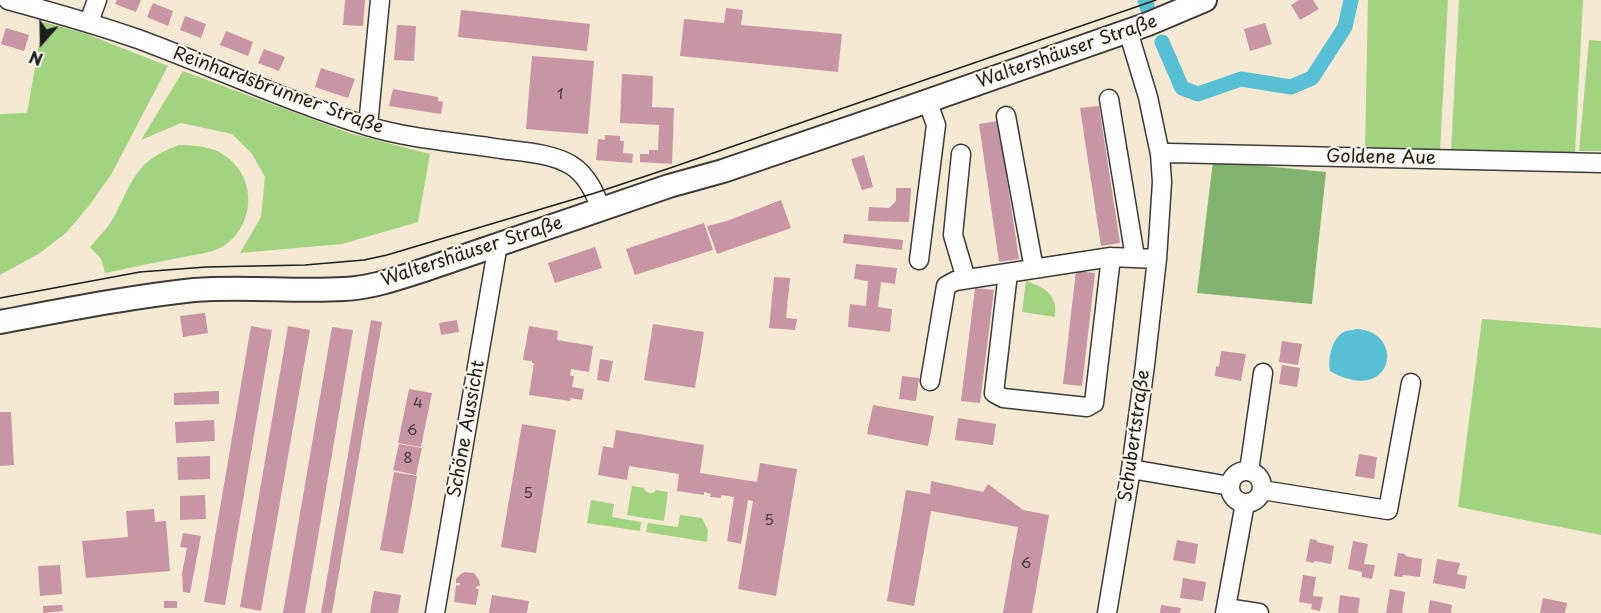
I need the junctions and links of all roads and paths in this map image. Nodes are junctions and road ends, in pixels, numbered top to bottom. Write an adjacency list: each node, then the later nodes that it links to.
1 (8, 0): 5 (street, Reinhardsbrunner Straße)
2 (97, 0): 5 (street)
3 (380, 0): 10 (street)
4 (1205, 0): 6 (main road, Waltershäuser Straße)
5 (89, 22): 10 (street, Reinhardsbrunner Straße)
6 (1128, 31): 8 (main road, Waltershäuser Straße); 12 (street, Schubertstraße)
7 (1109, 99): 17 (street)
8 (927, 100): 14 (main road, Waltershäuser Straße); 19 (street)
9 (1006, 116): 20 (street)
10 (368, 126): 14 (street, Reinhardsbrunner Straße)
11 (961, 154): 22 (street)
12 (1160, 154): 13 (street, Goldene Aue); 18 (street, Schubertstraße)
13 (1601, 163)
14 (601, 209): 15 (main road, Waltershäuser Straße)
15 (498, 244): 23 (main road, Waltershäuser Straße); 33 (street, Schöne Aussicht)
16 (1111, 257): 17 (street); 20 (street); 21 (street)
17 (1135, 257): 18 (street)
18 (1157, 259): 27 (street, Schubertstraße)
19 (919, 260)
20 (1034, 269): 21 (street)
21 (1008, 273): 22 (street)
22 (966, 279): 25 (street)
23 (0, 322)
24 (1263, 373): 28 (street)
25 (930, 381)
26 (1411, 383): 30 (street)
27 (1131, 469): 29 (street); 34 (street, Schubertstraße)
28 (1249, 471): 29 (street); 30 (street)
29 (1230, 486): 31 (street)
30 (1262, 490): 31 (street)
31 (1245, 503): 32 (street)
32 (1226, 610): 35 (street)
33 (435, 613)
34 (1107, 613)
35 (1259, 613)

